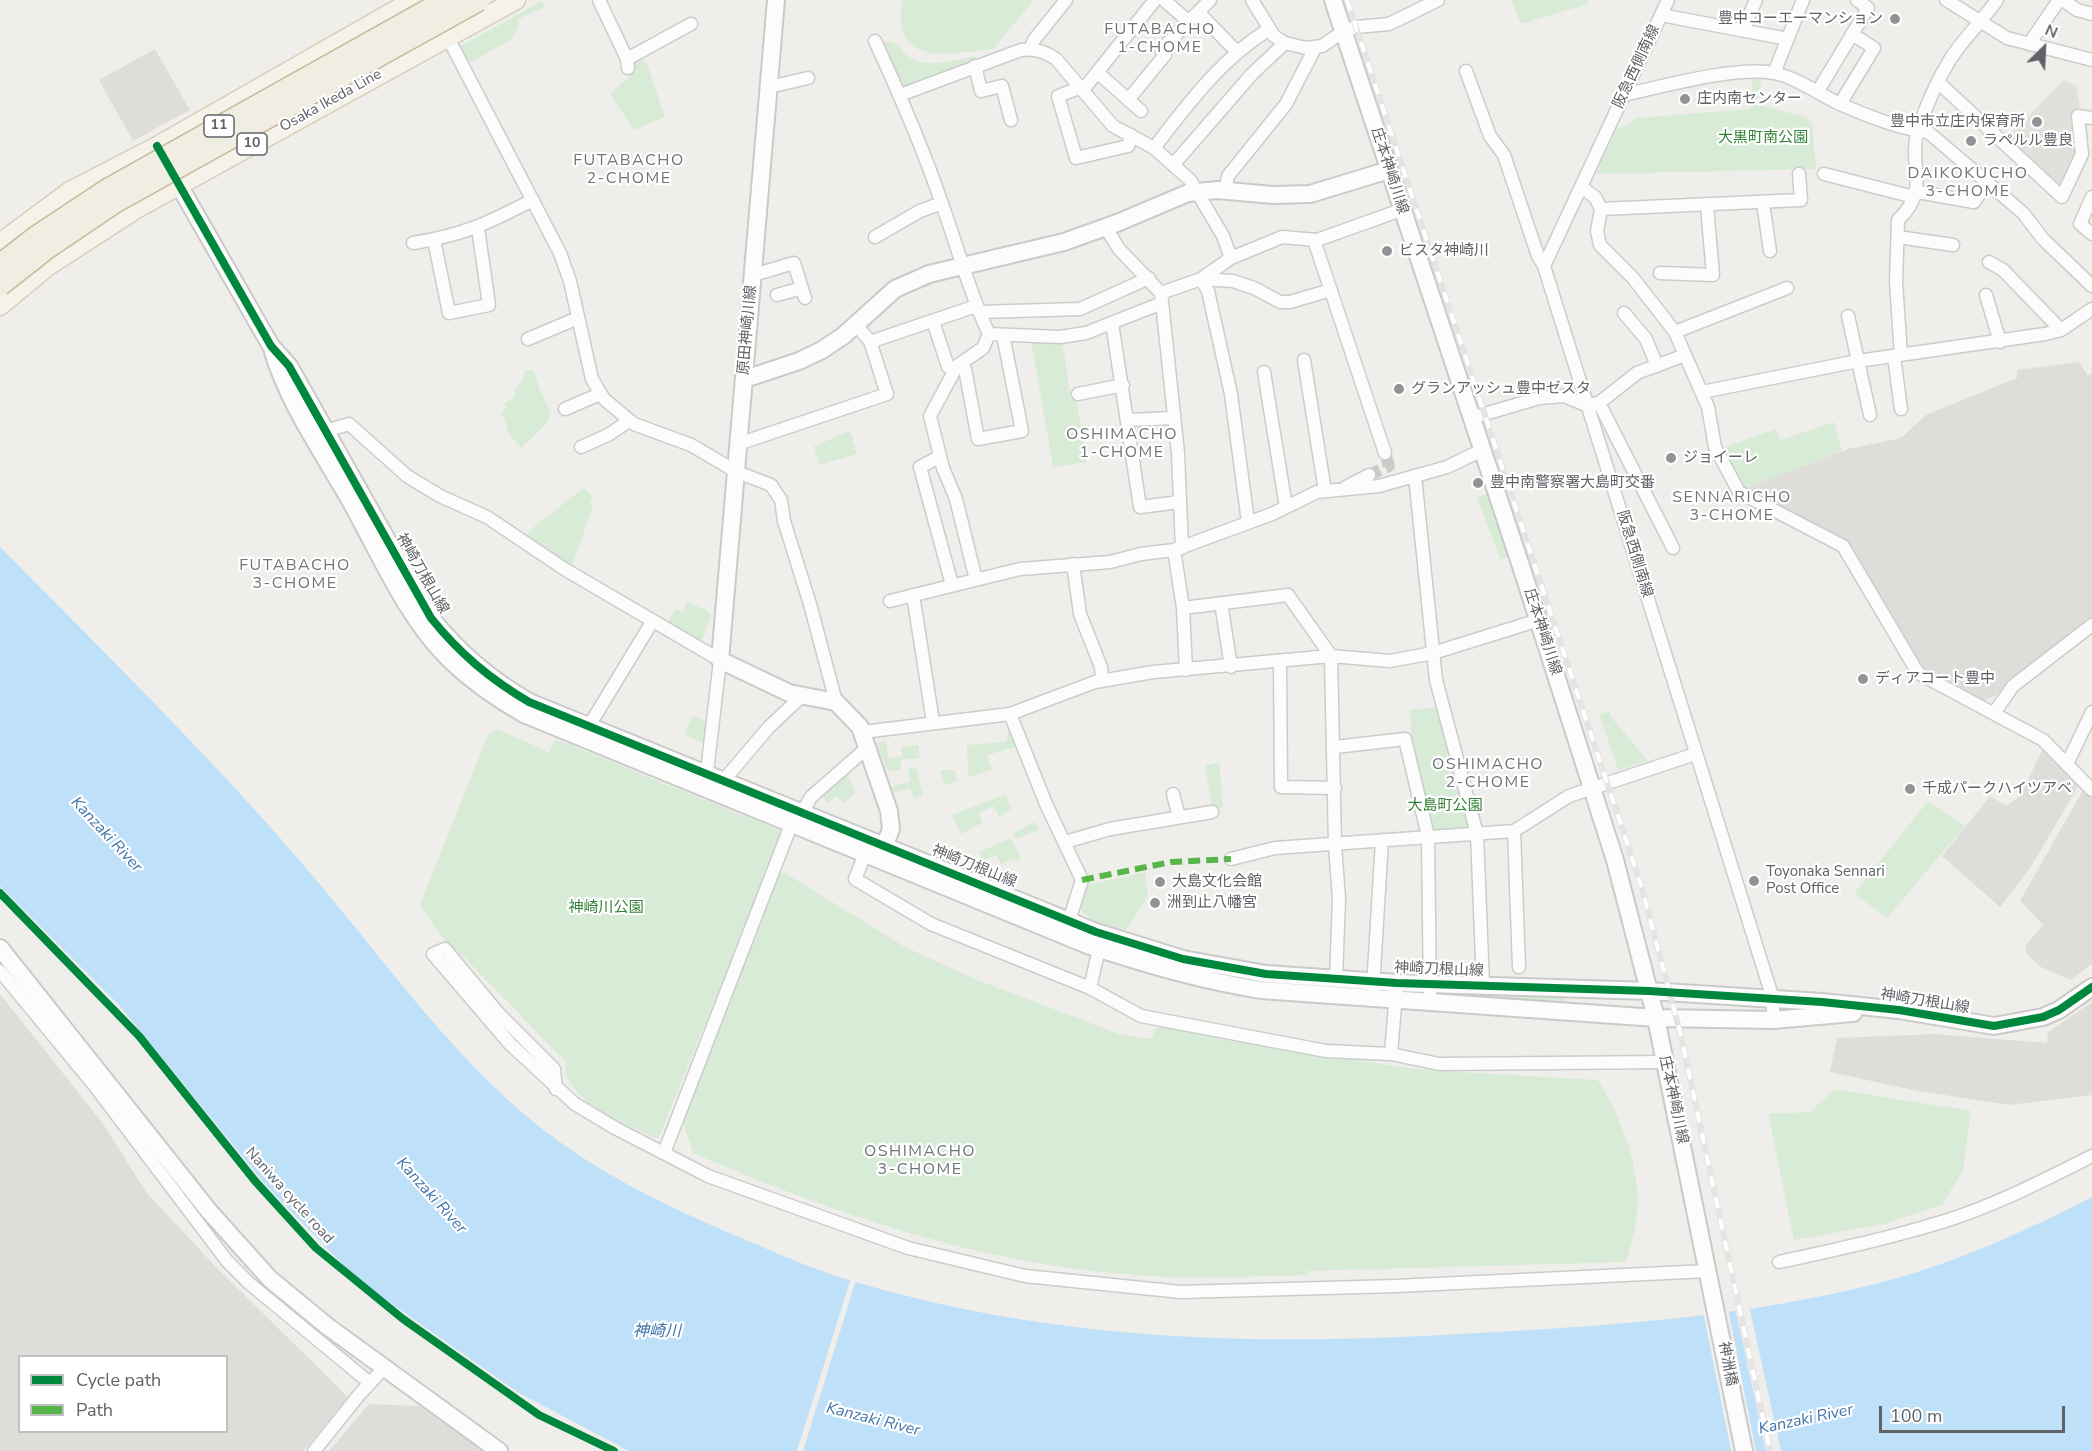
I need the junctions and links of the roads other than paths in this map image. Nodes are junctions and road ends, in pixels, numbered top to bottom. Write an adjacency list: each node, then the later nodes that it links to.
1 (413, 0): 58 (main road)
2 (428, 0): 31 (street)
3 (446, 0): 90 (highway, 11, bridge)
4 (479, 0): 97 (highway, 11, bridge)
5 (516, 0): 31 (main road, Osaka Ikeda Line / 10)
6 (599, 0): 25 (street)
7 (776, 0): 46 (street, 原田神崎川線)
8 (1066, 0): 37 (street)
9 (1155, 0): 42 (street)
10 (1164, 0): 24 (street)
11 (1210, 0): 24 (street)
12 (1252, 0): 27 (street)
13 (1333, 0): 29 (street, 庄本神崎川線)
14 (1438, 0): 29 (street)
15 (1668, 0): 23 (street, 阪急西側南線)
16 (1756, 0): 28 (street)
17 (1803, 0): 32 (street)
18 (1857, 0): 30 (street)
19 (1946, 0): 26 (street)
20 (1997, 0): 26 (street)
21 (2061, 0): 22 (street); 35 (street)
22 (2092, 14)
23 (1661, 15): 28 (street); 50 (street, 阪急西側南線)
24 (1193, 16): 38 (street); 51 (street)
25 (692, 24)
26 (1981, 24): 35 (street); 45 (street)
27 (1268, 30): 34 (street); 38 (street)
28 (1743, 30): 32 (street)
29 (1344, 31): 36 (street); 61 (street, 庄本神崎川線)
30 (1852, 34): 48 (street); 52 (street)
31 (447, 36): 65 (main road, Osaka Ikeda Line / 10); 71 (street)
32 (1788, 39): 43 (street)
33 (875, 41): 49 (street)
34 (1285, 43): 36 (street); 60 (street)
35 (2028, 44): 39 (street)
36 (1315, 48): 67 (street)
37 (1030, 49): 40 (street); 47 (street)
38 (1237, 52): 59 (street)
39 (2092, 60)
40 (975, 66): 49 (street); 55 (street)
41 (1466, 71): 92 (street)
42 (1097, 72): 47 (street); 51 (street)
43 (1774, 73): 48 (street); 50 (street)
44 (807, 78): 46 (street)
45 (1939, 83): 54 (street); 56 (street)
46 (769, 87): 94 (street, 原田神崎川線)
47 (1081, 88): 57 (street); 57 (street)
48 (1818, 91): 52 (street)
49 (900, 95): 72 (street)
50 (1624, 95): 66 (street, 阪急西側南線)
51 (1128, 100): 53 (street)
52 (1840, 104): 56 (street)
53 (1141, 111)
54 (2092, 118)
55 (1011, 120)
56 (1918, 131): 64 (street); 69 (street)
57 (1131, 135): 59 (street)
58 (157, 146): 65 (street, 神崎刀根山線); 84 (main road)
59 (1154, 148): 60 (street)
60 (1173, 165): 68 (street)
61 (1389, 170): 67 (street); 76 (street, 庄本神崎川線)
62 (1799, 174): 73 (street)
63 (1824, 174): 69 (street)
64 (1986, 184): 69 (street); 98 (street)
65 (179, 185): 104 (main road, Osaka Ikeda Line / 10); 141 (street, 神崎刀根山線)
66 (1581, 188): 75 (street); 92 (street, 阪急西側南線)
67 (1225, 190): 68 (street)
68 (1197, 192): 78 (street); 88 (street)
69 (1916, 194): 81 (street)
70 (2092, 197): 79 (street)
71 (532, 200): 77 (street); 109 (street)
72 (942, 203): 80 (street); 91 (street)
73 (1763, 203): 74 (street); 87 (street)
74 (1707, 206): 75 (street); 93 (street)
75 (1601, 209): 114 (street)
76 (1401, 210): 83 (street); 138 (street, 庄本神崎川線)
77 (478, 228): 82 (street); 82 (street)
78 (1106, 228): 91 (street); 95 (street)
79 (2092, 234)
80 (875, 237)
81 (1898, 237): 86 (street); 121 (street)
82 (434, 240): 85 (street)
83 (1314, 240): 88 (street); 100 (street)
84 (0, 243)
85 (413, 243)
86 (1953, 245)
87 (1770, 251)
88 (1231, 258): 96 (street)
89 (1989, 262): 113 (street)
90 (0, 265)
91 (963, 266): 105 (street); 112 (street)
92 (1544, 266): 133 (street, 阪急西側南線)
93 (1660, 273)
94 (753, 275): 101 (street); 128 (street, 原田神崎川線)
95 (1149, 278): 103 (street); 105 (street)
96 (1201, 279): 100 (street); 103 (street); 154 (street)
97 (0, 285)
98 (2092, 286)
99 (1787, 288): 114 (street)
100 (1331, 290): 145 (street)
101 (777, 295)
102 (1986, 295): 119 (street)
103 (1161, 298): 111 (street); 137 (street)
104 (0, 306)
105 (977, 309): 110 (street); 115 (street)
106 (2092, 309): 113 (street)
107 (1624, 313): 125 (street)
108 (1848, 316): 123 (street)
109 (578, 318): 117 (street); 131 (street)
110 (933, 321): 118 (street); 126 (street)
111 (1112, 323): 116 (street); 129 (street)
112 (855, 324): 118 (street); 128 (street)
113 (2061, 330): 119 (street)
114 (1675, 332): 120 (street)
115 (989, 334): 116 (street); 124 (street)
116 (1003, 335): 124 (street)
117 (528, 339)
118 (870, 342): 142 (street)
119 (2000, 342): 121 (street)
120 (1685, 355): 125 (street); 130 (street)
121 (1897, 356): 123 (street); 135 (street)
122 (1304, 360): 151 (street)
123 (1858, 360): 130 (street); 136 (street)
124 (961, 363): 146 (street)
125 (1657, 366): 133 (street)
126 (948, 367)
127 (1264, 372): 153 (street)
128 (744, 379): 142 (street, 原田神崎川線)
129 (1123, 385): 132 (street); 139 (street)
130 (1702, 392): 177 (street)
131 (600, 394): 134 (street); 140 (street)
132 (1078, 394)
133 (1593, 404): 138 (street); 155 (street); 183 (street, 阪急西側南線)
134 (565, 409)
135 (1901, 409)
136 (1870, 415)
137 (1173, 418): 139 (street); 152 (street)
138 (1471, 418): 144 (street, 庄本神崎川線)
139 (1129, 420): 152 (street)
140 (629, 421): 143 (street); 147 (street)
141 (319, 433): 165 (street); 180 (street, 神崎刀根山線); 194 (street, 神崎刀根山線)
142 (738, 444): 147 (street, 原田神崎川線)
143 (581, 447)
144 (1482, 450): 149 (street); 164 (street, 庄本神崎川線)
145 (1385, 453)
146 (939, 457): 158 (street); 159 (street)
147 (737, 472): 169 (street, 原田神崎川線); 175 (street)
148 (1368, 475): 150 (street)
149 (1415, 476): 150 (street); 167 (street)
150 (1345, 488): 151 (street)
151 (1325, 490): 153 (street)
152 (1180, 502): 156 (street)
153 (1286, 507): 154 (street)
154 (1248, 522): 156 (street)
155 (1673, 548)
156 (1178, 549): 157 (street); 163 (street)
157 (1073, 564): 158 (street); 173 (street)
158 (976, 580): 159 (street)
159 (952, 585): 160 (street)
160 (913, 595): 161 (street); 179 (street)
161 (890, 601)
162 (1221, 603): 163 (street); 168 (street); 171 (street)
163 (1183, 608): 172 (street)
164 (1539, 620): 167 (street); 188 (street, 庄本神崎川線)
165 (652, 622): 169 (street); 180 (street)
166 (2092, 625): 177 (street)
167 (1433, 653): 168 (street); 196 (street)
168 (1331, 656): 170 (street); 182 (street)
169 (720, 660): 174 (street); 185 (street)
170 (1280, 662): 171 (street); 187 (street)
171 (1231, 667): 172 (street)
172 (1186, 670): 173 (street)
173 (1102, 680): 178 (street)
174 (802, 696): 175 (street); 186 (street)
175 (836, 702): 181 (street)
176 (2092, 712): 184 (street)
177 (1994, 713): 184 (street)
178 (1010, 714): 179 (street); 199 (street)
179 (933, 722): 181 (street)
180 (589, 726): 185 (street, 神崎刀根山線)
181 (866, 740): 191 (street); 201 (street)
182 (1335, 747): 187 (street); 197 (street)
183 (1695, 754): 188 (street); 217 (street, 阪急西側南線)
184 (2067, 764): 189 (street)
185 (706, 772): 186 (street, 神崎刀根山線)
186 (724, 780): 191 (street, 神崎刀根山線)
187 (1335, 788): 200 (street)
188 (1592, 788): 195 (street); 216 (street, 庄本神崎川線)
189 (2092, 790)
190 (1173, 794): 193 (street)
191 (803, 811): 201 (street, 神崎刀根山線)
192 (1212, 812): 193 (street)
193 (1179, 816): 199 (street)
194 (791, 825): 201 (street, 神崎刀根山線); 224 (street)
195 (1514, 831): 196 (street); 207 (street)
196 (1477, 834): 197 (street); 211 (street)
197 (1428, 836): 198 (street); 210 (street)
198 (1382, 840): 200 (street); 214 (street)
199 (1065, 842): 203 (street)
200 (1335, 845): 202 (street); 209 (street)
201 (876, 852): 203 (street, 神崎刀根山線); 213 (street)
202 (1231, 860)
203 (1066, 927): 205 (street, 神崎刀根山線); 209 (street, 神崎刀根山線)
204 (0, 948): 228 (street)
205 (1099, 949): 213 (street); 214 (street, 神崎刀根山線)
206 (433, 954): 224 (street)
207 (1519, 967)
208 (0, 971): 229 (street)
209 (1336, 979): 214 (street, 神崎刀根山線)
210 (1430, 984): 211 (street, 神崎刀根山線); 215 (street, 神崎刀根山線); 218 (street)
211 (1483, 985): 216 (street, 神崎刀根山線)
212 (2092, 987): 219 (street, 神崎刀根山線)
213 (1089, 988): 222 (street)
214 (1373, 990): 215 (street, 神崎刀根山線)
215 (1396, 991): 218 (street, 神崎刀根山線); 222 (street)
216 (1649, 991): 217 (street, 神崎刀根山線); 220 (street, 庄本神崎川線)
217 (1773, 999): 219 (street, 神崎刀根山線); 221 (street, 阪急西側南線)
218 (1430, 1001): 220 (street, 神崎刀根山線)
219 (1899, 1010): 221 (street, 神崎刀根山線)
220 (1656, 1018): 221 (street, 神崎刀根山線); 223 (street, 庄本神崎川線)
221 (1773, 1020)
222 (1391, 1054): 223 (street)
223 (1665, 1062): 227 (street, 庄本神崎川線)
224 (664, 1153): 227 (street)
225 (2092, 1156): 226 (street)
226 (1779, 1262)
227 (1709, 1274): 232 (street, 神洲橋)
228 (384, 1368): 229 (street); 231 (street)
229 (370, 1383): 230 (street)
230 (314, 1451)
231 (499, 1451)
232 (1744, 1451)

